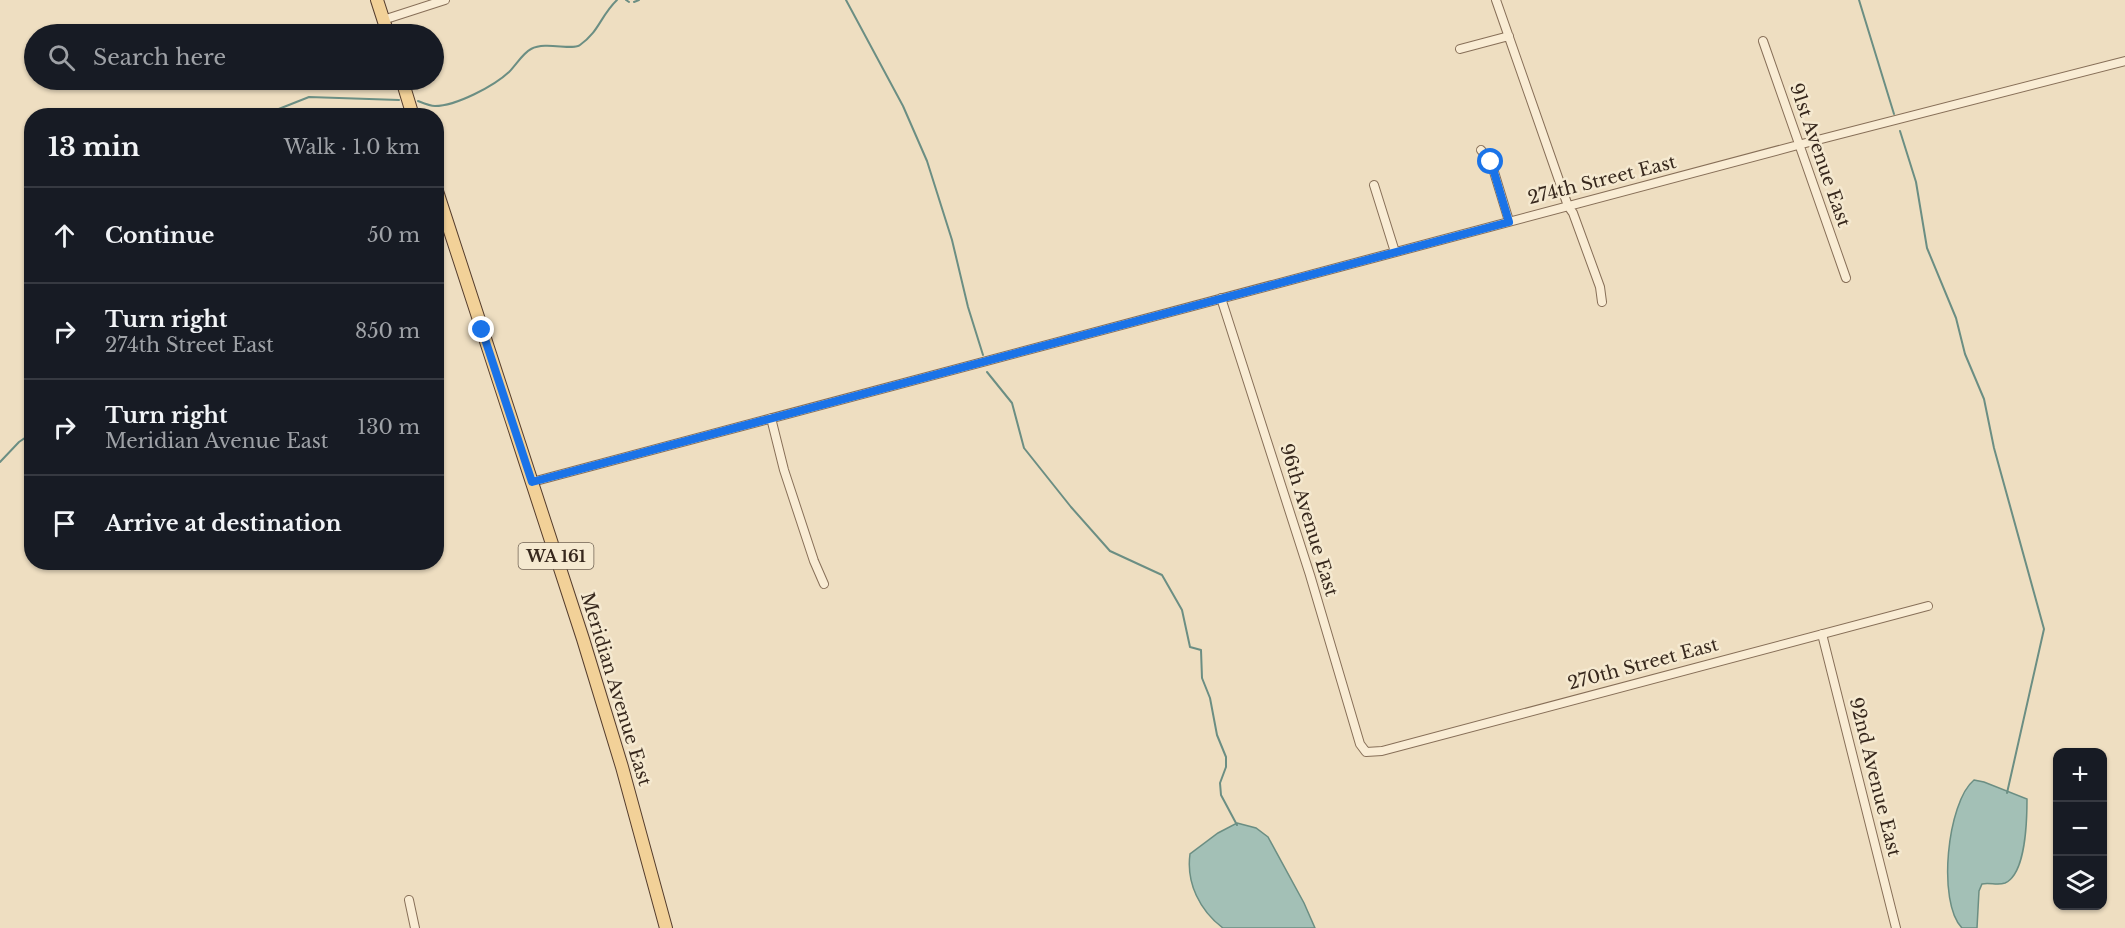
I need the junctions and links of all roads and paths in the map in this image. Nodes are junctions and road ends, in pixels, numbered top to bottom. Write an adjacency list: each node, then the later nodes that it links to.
1 (377, 0): 4 (main road)
2 (445, 0): 4 (street)
3 (1496, 0): 6 (street)
4 (383, 20): 5 (main road)
5 (384, 24)
6 (1509, 36): 8 (street); 15 (street)
7 (1763, 41): 12 (street, 91st Avenue East)
8 (1460, 49)
9 (2125, 61): 12 (street, 274th Street East)
10 (405, 90): 11 (main road)
11 (411, 108)
12 (1798, 145): 15 (street, 274th Street East); 19 (street, 91st Avenue East)
13 (1481, 150): 17 (street)
14 (1374, 185): 18 (street)
15 (1568, 206): 17 (street, 274th Street East); 21 (street)
16 (444, 212): 23 (main road, Meridian Avenue East / WA 161)
17 (1509, 222): 18 (street, 274th Street East)
18 (1395, 252): 20 (street, 274th Street East)
19 (1846, 278)
20 (1221, 297): 22 (street, 274th Street East); 27 (street, 96th Avenue East)
21 (1602, 302)
22 (771, 418): 23 (street, 274th Street East); 24 (street)
23 (532, 482): 30 (main road, Meridian Avenue East / WA 161)
24 (824, 584)
25 (1928, 606): 26 (street, 270th Street East)
26 (1822, 634): 27 (street, 270th Street East); 31 (street, 92nd Avenue East)
27 (1366, 752)
28 (409, 900): 29 (street)
29 (415, 928)
30 (666, 928)
31 (1896, 928)

